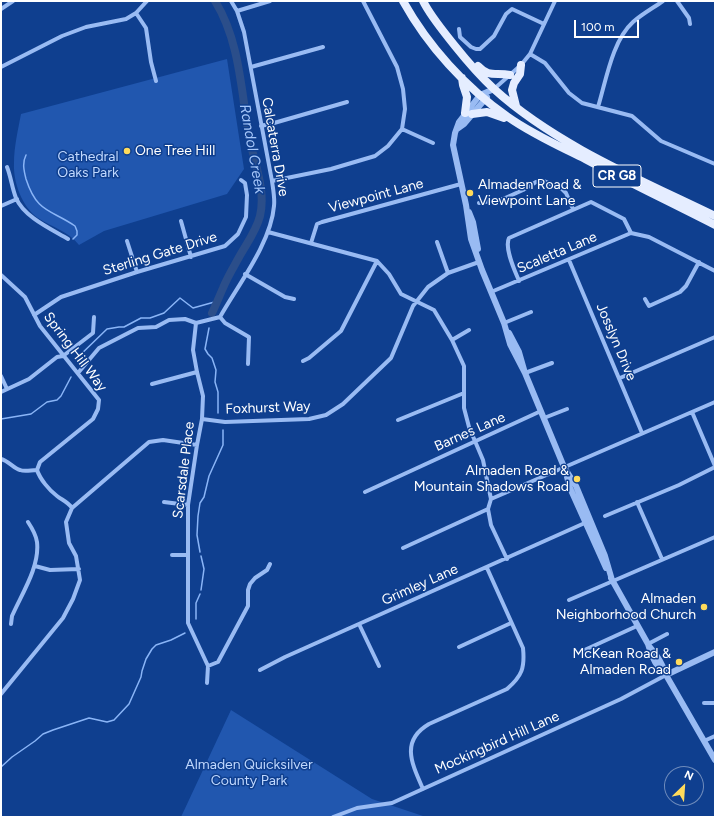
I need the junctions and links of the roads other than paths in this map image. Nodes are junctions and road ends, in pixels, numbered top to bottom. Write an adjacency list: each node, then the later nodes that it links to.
1 (13, 1): 11 (street)
2 (147, 1): 13 (street)
3 (231, 1): 12 (street, Calcaterra Drive)
4 (270, 1): 12 (street)
5 (363, 1): 34 (street)
6 (403, 1): 24 (main road, CR G8)
7 (423, 1): 19 (main road, CR G8)
8 (556, 1): 14 (street)
9 (663, 1): 30 (street)
10 (677, 1): 15 (street)
11 (1, 9)
12 (237, 11): 22 (street, Calcaterra Drive)
13 (136, 13): 21 (street); 25 (street)
14 (544, 24): 16 (street); 18 (street)
15 (690, 24)
16 (458, 30)
17 (323, 47): 22 (street)
18 (530, 54): 20 (street); 30 (street)
19 (468, 62): 23 (main road); 26 (main road, CR G8)
20 (521, 65): 23 (street); 29 (main road)
21 (1, 67)
22 (250, 67): 33 (street, Calcaterra Drive)
23 (510, 75): 26 (street)
24 (462, 78): 27 (main road, CR G8); 31 (main road)
25 (156, 81)
26 (494, 89): 27 (street); 29 (main road, CR G8)
27 (482, 97): 31 (street); 32 (main road, CR G8)
28 (347, 102): 33 (street)
29 (516, 106): 45 (main road, CR G8)
30 (598, 107): 36 (street)
31 (469, 113): 32 (main road); 40 (street)
32 (508, 118): 47 (main road, CR G8)
33 (261, 126): 39 (street, Calcaterra Drive)
34 (402, 129): 35 (street); 39 (street)
35 (433, 143)
36 (715, 164)
37 (8, 168): 41 (street)
38 (241, 180): 54 (street, Sterling Gate Drive)
39 (272, 181): 48 (street, Calcaterra Drive)
40 (461, 184): 53 (street, Viewpoint Lane); 57 (street)
41 (17, 199): 43 (street); 50 (street)
42 (479, 203): 44 (street)
43 (1, 206)
44 (573, 209): 49 (street); 64 (street)
45 (715, 216)
46 (181, 221): 54 (street)
47 (715, 225)
48 (268, 232): 53 (street); 62 (street, Calcaterra Drive)
49 (630, 234): 56 (street, Scaletta Lane); 58 (street)
50 (68, 239)
51 (127, 241): 60 (street)
52 (437, 242): 61 (street)
53 (311, 243): 55 (street)
54 (191, 256): 60 (street, Sterling Gate Drive)
55 (377, 260): 68 (street); 79 (street)
56 (569, 260): 64 (street, Scaletta Lane); 86 (street, Josslyn Drive)
57 (479, 262): 61 (street, Foxhurst Way); 65 (street)
58 (699, 262): 59 (street); 67 (street)
59 (715, 271)
60 (137, 272): 70 (street, Sterling Gate Drive)
61 (448, 273): 68 (street, Foxhurst Way)
62 (245, 274): 66 (street); 72 (street, Calcaterra Drive)
63 (1, 275): 70 (street, Spring Hill Way)
64 (519, 281): 65 (street, Scaletta Lane)
65 (491, 292): 74 (street)
66 (294, 299)
67 (645, 299)
68 (417, 301): 77 (street); 96 (street, Foxhurst Way)
69 (531, 312): 74 (street)
70 (34, 315): 78 (street, Spring Hill Way)
71 (94, 317): 78 (street)
72 (220, 317): 73 (street); 81 (street)
73 (196, 323): 82 (street, Scarsdale Place); 83 (street)
74 (504, 323): 84 (street)
75 (470, 330): 77 (street)
76 (715, 337): 86 (street)
77 (452, 340): 90 (street)
78 (63, 356): 83 (street, Spring Hill Way); 88 (street)
79 (303, 361)
80 (552, 363): 84 (street)
81 (248, 364)
82 (197, 372): 87 (street); 96 (street, Scarsdale Place)
83 (78, 373): 104 (street, Spring Hill Way)
84 (525, 373): 93 (street)
85 (1, 376): 88 (street)
86 (620, 378): 98 (street, Josslyn Drive)
87 (152, 384)
88 (8, 389): 89 (street)
89 (1, 392)
90 (464, 393): 97 (street); 99 (street)
91 (715, 402): 94 (street)
92 (567, 409): 95 (street)
93 (541, 412): 95 (street); 99 (street, Barnes Lane)
94 (692, 412): 98 (street); 102 (street)
95 (544, 418): 103 (street)
96 (202, 419): 100 (street, Scarsdale Place)
97 (398, 420)
98 (642, 433): 103 (street)
99 (475, 441): 105 (street, Barnes Lane); 106 (street)
100 (197, 445): 109 (street, Scarsdale Place); 110 (street)
101 (1, 459): 104 (street)
102 (715, 466): 108 (street)
103 (564, 467): 106 (street); 114 (street)
104 (37, 470): 110 (street)
105 (365, 492)
106 (490, 499): 111 (street)
107 (164, 502): 109 (street)
108 (637, 502): 112 (street); 120 (street)
109 (188, 505): 118 (street, Scarsdale Place)
110 (72, 508): 123 (street)
111 (488, 509): 116 (street); 119 (street)
112 (605, 516)
113 (28, 522): 122 (street)
114 (588, 522): 119 (street, Grimley Lane); 125 (street)
115 (715, 537): 120 (street)
116 (403, 548)
117 (172, 555): 118 (street)
118 (187, 555): 136 (street, Scarsdale Place)
119 (507, 559): 124 (street, Grimley Lane)
120 (662, 560): 125 (street)
121 (270, 564): 136 (street)
122 (35, 566): 123 (street); 128 (street)
123 (79, 568): 141 (street)
124 (487, 568): 127 (street); 129 (street, Grimley Lane)
125 (612, 580): 126 (street); 130 (street)
126 (569, 600)
127 (511, 623): 133 (street); 147 (street)
128 (12, 624)
129 (360, 624): 137 (street); 138 (street, Grimley Lane)
130 (637, 626): 132 (street); 135 (street)
131 (667, 634): 132 (street)
132 (648, 644): 139 (street)
133 (459, 648)
134 (715, 652): 139 (street)
135 (578, 653)
136 (208, 666): 140 (street)
137 (379, 666)
138 (260, 670)
139 (666, 675): 145 (street); 147 (street, Mockingbird Hill Lane)
140 (207, 683)
141 (1, 694)
142 (704, 703): 143 (street)
143 (715, 703)
144 (715, 736): 145 (street)
145 (704, 741): 146 (street)
146 (715, 760)
147 (423, 789): 148 (street, Mockingbird Hill Lane)
148 (333, 817)

